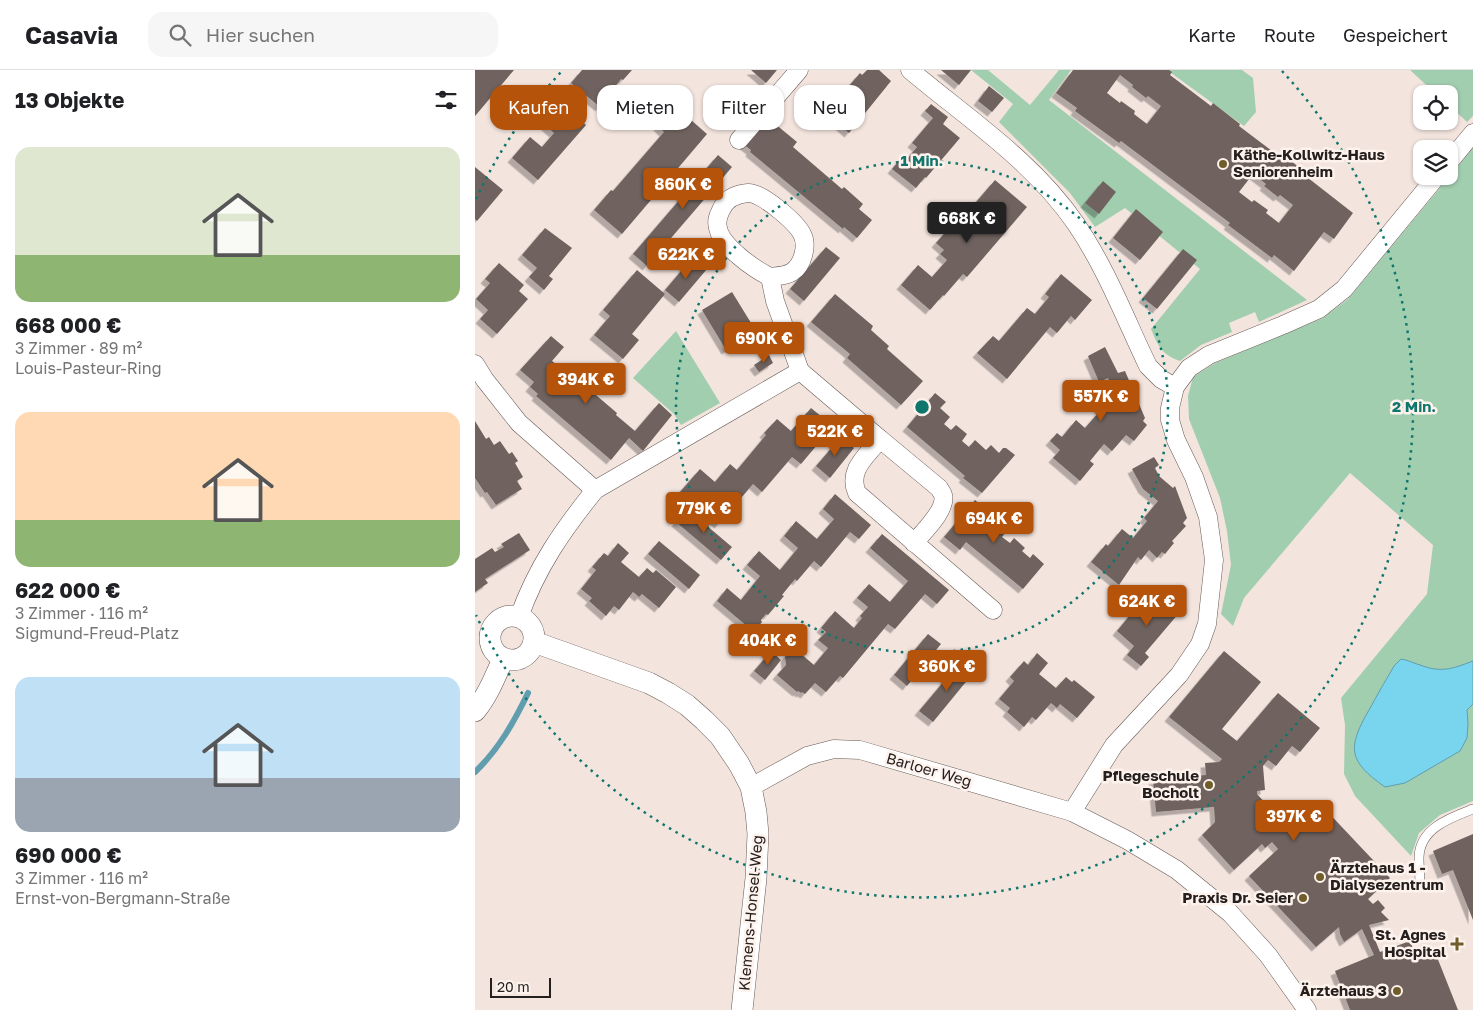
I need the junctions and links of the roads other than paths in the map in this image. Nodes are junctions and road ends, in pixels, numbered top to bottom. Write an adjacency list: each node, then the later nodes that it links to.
1 (799, 70): 4 (street)
2 (910, 70): 10 (street)
3 (1473, 133): 5 (street)
4 (739, 140)
5 (1458, 151)
6 (1430, 185): 10 (street)
7 (770, 277): 7 (street); 9 (street)
8 (475, 364): 12 (street)
9 (800, 371): 11 (street); 12 (street)
10 (1175, 387): 22 (street)
11 (881, 439): 13 (street); 13 (street)
12 (595, 490): 15 (street)
13 (914, 543): 14 (street)
14 (993, 610)
15 (519, 617): 16 (street); 17 (street)
16 (482, 630): 18 (street)
17 (534, 642): 18 (street); 20 (street)
18 (503, 659): 19 (street)
19 (475, 711)
20 (751, 787): 22 (street, Barloer Weg); 24 (street, Klemens-Honsel-Weg)
21 (1473, 809): 23 (lane)
22 (1072, 812): 25 (street, Barloer Weg)
23 (1420, 885)
24 (743, 1010)
25 (1307, 1010)

